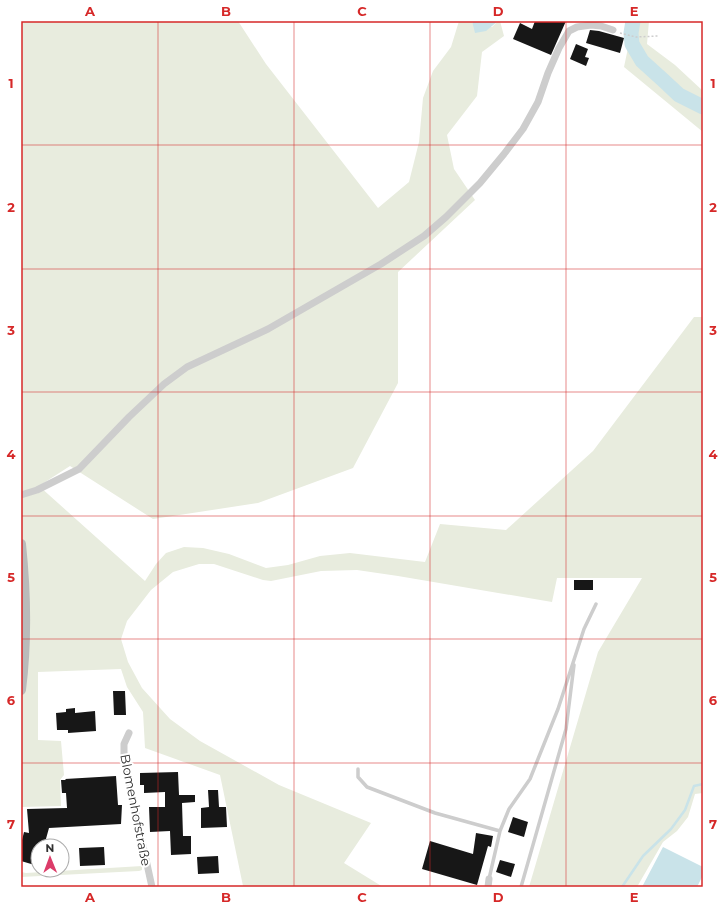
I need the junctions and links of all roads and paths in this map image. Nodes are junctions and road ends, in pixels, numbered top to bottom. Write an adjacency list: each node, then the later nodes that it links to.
1 (613, 30): 4 (street)
2 (624, 35): 3 (path)
3 (658, 36)
4 (21, 495)
5 (21, 544): 8 (main road)
6 (596, 604): 7 (lane)
7 (575, 657): 11 (lane); 15 (lane)
8 (21, 690)
9 (129, 733): 13 (street, Blomenhofstraße)
10 (358, 769): 11 (lane)
11 (500, 831): 12 (lane)
12 (489, 879): 14 (street)
13 (152, 887)
14 (488, 887)
15 (521, 887)

